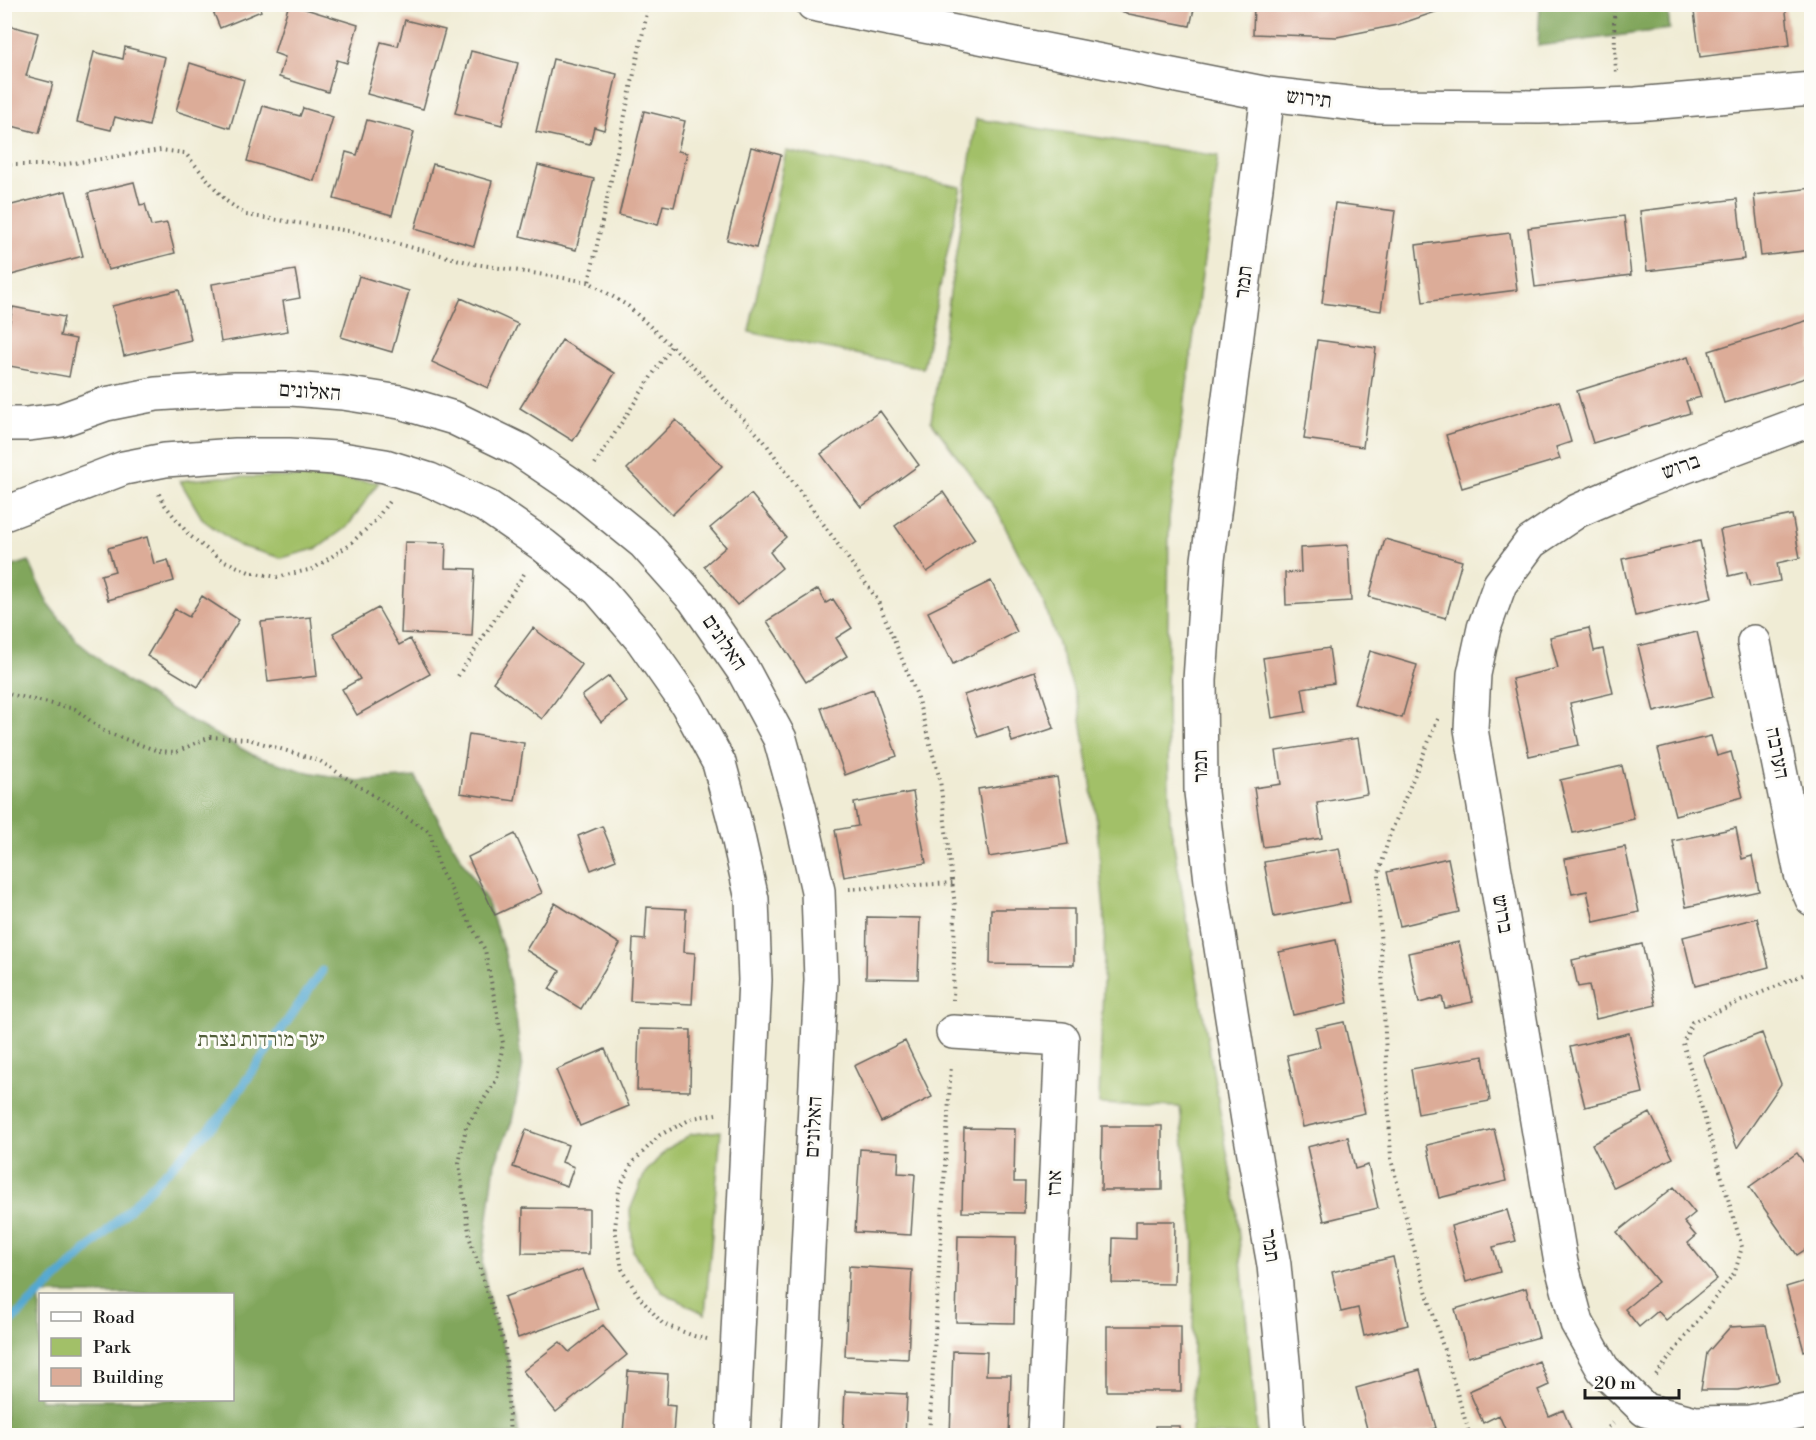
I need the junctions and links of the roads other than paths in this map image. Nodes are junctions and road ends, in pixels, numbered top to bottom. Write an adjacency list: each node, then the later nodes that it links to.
1 (813, 4): 3 (street, תירוש)
2 (1812, 88): 3 (street, תירוש)
3 (1268, 94): 14 (street, תמר)
4 (1812, 419): 10 (street, ברוש)
5 (4, 424): 12 (street, האלונים)
6 (4, 514): 11 (street)
7 (1754, 642): 8 (street, הערבה)
8 (1812, 898)
9 (952, 1032): 13 (street, ארז)
10 (1812, 1410)
11 (733, 1436)
12 (799, 1436)
13 (1044, 1436)
14 (1288, 1436)

